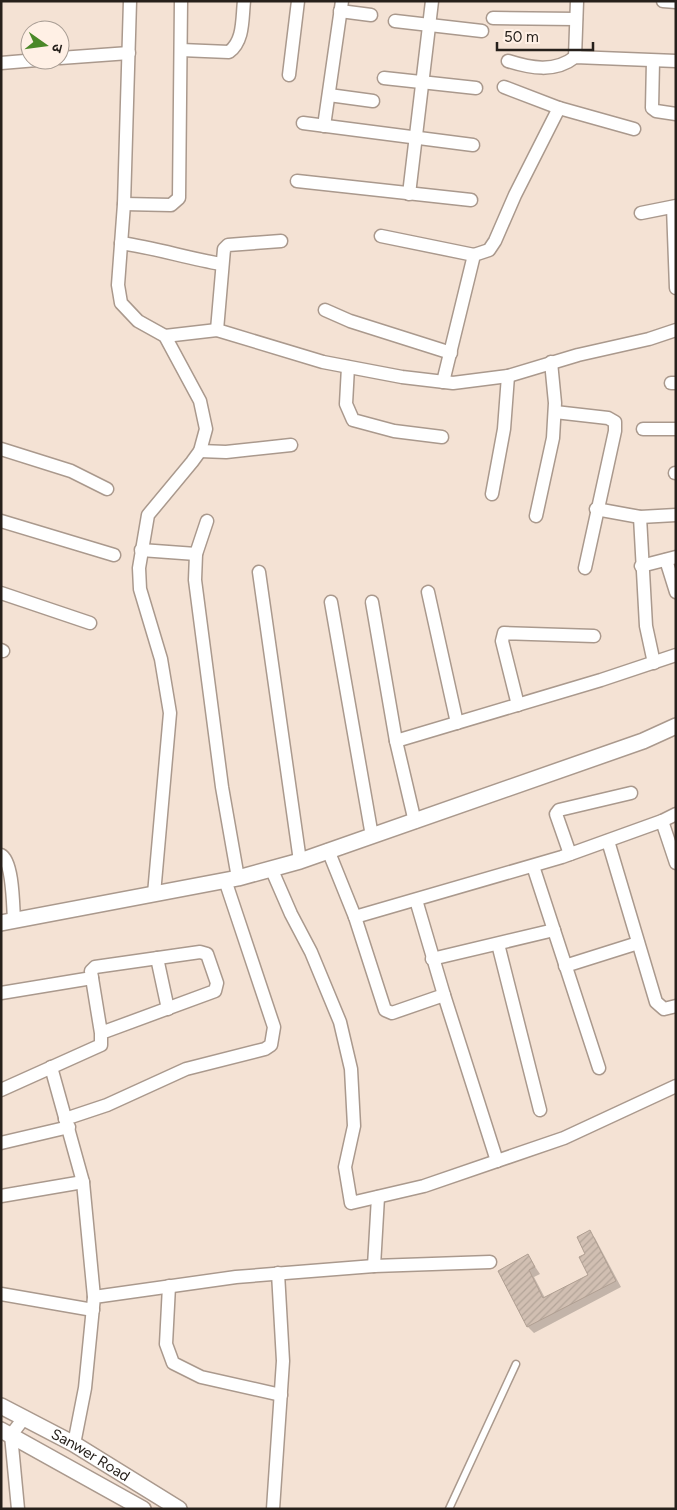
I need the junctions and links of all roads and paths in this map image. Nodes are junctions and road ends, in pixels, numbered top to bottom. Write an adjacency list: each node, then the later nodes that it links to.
1 (130, 1): 17 (street)
2 (181, 1): 16 (street)
3 (244, 1): 16 (street)
4 (298, 1): 25 (street)
5 (432, 1): 14 (street)
6 (577, 1): 12 (street)
7 (663, 1): 8 (street)
8 (676, 2)
9 (341, 6): 10 (street); 30 (street)
10 (372, 15)
11 (493, 18): 12 (street)
12 (576, 19): 19 (street)
13 (395, 21): 14 (street)
14 (429, 26): 15 (street); 27 (street)
15 (482, 31)
16 (181, 50): 42 (street)
17 (129, 53): 18 (street); 42 (street)
18 (70, 57)
19 (575, 57): 20 (street); 22 (street)
20 (653, 60): 23 (street); 33 (street)
21 (20, 61): 24 (street)
22 (508, 62)
23 (676, 62)
24 (1, 63)
25 (288, 75)
26 (384, 78): 27 (street)
27 (423, 83): 28 (street); 37 (street)
28 (476, 88)
29 (504, 88): 32 (street)
30 (329, 95): 31 (street); 35 (street)
31 (373, 101)
32 (559, 108): 36 (street); 48 (street)
33 (676, 114)
34 (303, 124): 35 (street)
35 (324, 126): 37 (street)
36 (634, 129)
37 (416, 139): 38 (street); 40 (street)
38 (473, 145)
39 (297, 181): 40 (street)
40 (410, 194): 41 (street)
41 (471, 200)
42 (124, 204): 47 (street)
43 (674, 206): 44 (street); 50 (street)
44 (641, 212)
45 (381, 236): 48 (street)
46 (281, 241): 49 (street)
47 (121, 243): 49 (street); 54 (street)
48 (474, 255): 55 (street)
49 (221, 264): 52 (street)
50 (676, 288)
51 (325, 310): 55 (street)
52 (217, 330): 54 (street); 57 (street)
53 (676, 330): 56 (street)
54 (165, 336): 66 (street)
55 (450, 353): 59 (street)
56 (551, 362): 58 (street); 60 (street)
57 (348, 367): 59 (street); 63 (street)
58 (508, 376): 59 (street); 68 (street)
59 (448, 383)
60 (555, 412): 69 (street); 71 (street)
61 (643, 429): 62 (street)
62 (676, 429)
63 (442, 437)
64 (291, 445): 66 (street)
65 (1, 449): 67 (street)
66 (200, 450): 75 (street)
67 (107, 488)
68 (492, 494)
69 (596, 509): 72 (street); 80 (street)
70 (676, 515): 72 (street)
71 (536, 516)
72 (640, 517): 79 (street)
73 (1, 521): 77 (street)
74 (207, 521): 76 (street)
75 (141, 550): 76 (street); 109 (street)
76 (196, 554): 108 (street)
77 (114, 555)
78 (671, 558): 79 (street); 83 (street)
79 (641, 566): 90 (street)
80 (585, 568)
81 (259, 572): 104 (street)
82 (428, 592): 92 (street)
83 (676, 592)
84 (1, 593): 87 (street)
85 (331, 602): 99 (street)
86 (372, 602): 94 (street)
87 (90, 623)
88 (594, 636): 91 (street)
89 (676, 655): 90 (street)
90 (654, 662): 91 (street)
91 (518, 705): 92 (street)
92 (457, 723): 94 (street)
93 (676, 726): 98 (street)
94 (396, 741): 98 (street)
95 (631, 793): 102 (street)
96 (676, 814): 97 (street)
97 (662, 821): 100 (street); 105 (street)
98 (415, 822): 99 (street)
99 (372, 836): 101 (street)
100 (608, 841): 102 (street); 114 (street)
101 (328, 850): 104 (street); 111 (street)
102 (570, 854): 106 (street)
103 (1, 855): 112 (street)
104 (300, 860): 107 (street)
105 (676, 862)
106 (533, 866): 110 (street); 113 (street)
107 (271, 868): 108 (street); 135 (street)
108 (232, 879): 109 (street); 130 (street)
109 (154, 894): 112 (street)
110 (416, 900): 111 (street); 117 (street)
111 (354, 917): 121 (street)
112 (8, 921)
113 (554, 930): 115 (street); 118 (street)
114 (638, 943): 118 (street); 122 (street)
115 (498, 944): 117 (street); 129 (street)
116 (157, 958): 119 (street); 123 (street); 123 (street)
117 (432, 959): 121 (street)
118 (565, 966): 126 (street)
119 (92, 978): 120 (street); 124 (street)
120 (1, 993)
121 (444, 995): 132 (street)
122 (676, 1006)
123 (168, 1009): 124 (street)
124 (101, 1033): 125 (street)
125 (51, 1067): 128 (street); 130 (street)
126 (598, 1068)
127 (676, 1086): 132 (street)
128 (1, 1090)
129 (540, 1110)
130 (67, 1123): 131 (street); 133 (street)
131 (1, 1143)
132 (497, 1161): 135 (street)
133 (83, 1182): 134 (street); 141 (street)
134 (1, 1196)
135 (378, 1197): 137 (street)
136 (490, 1262): 137 (street)
137 (374, 1266): 138 (street)
138 (278, 1273): 139 (street); 144 (street)
139 (169, 1286): 141 (street); 144 (street)
140 (1, 1294): 142 (street)
141 (94, 1296): 142 (street)
142 (93, 1310): 148 (street)
143 (516, 1364): 153 (lane)
144 (281, 1396): 152 (street)
145 (1, 1406): 146 (street, Sanwer Road)
146 (24, 1418): 147 (street); 148 (street, Sanwer Road)
147 (6, 1433): 149 (street); 150 (street, Sanwer Road)
148 (74, 1444): 151 (street, Sanwer Road)
149 (18, 1509)
150 (143, 1509)
151 (179, 1509)
152 (273, 1509)
153 (449, 1509)

